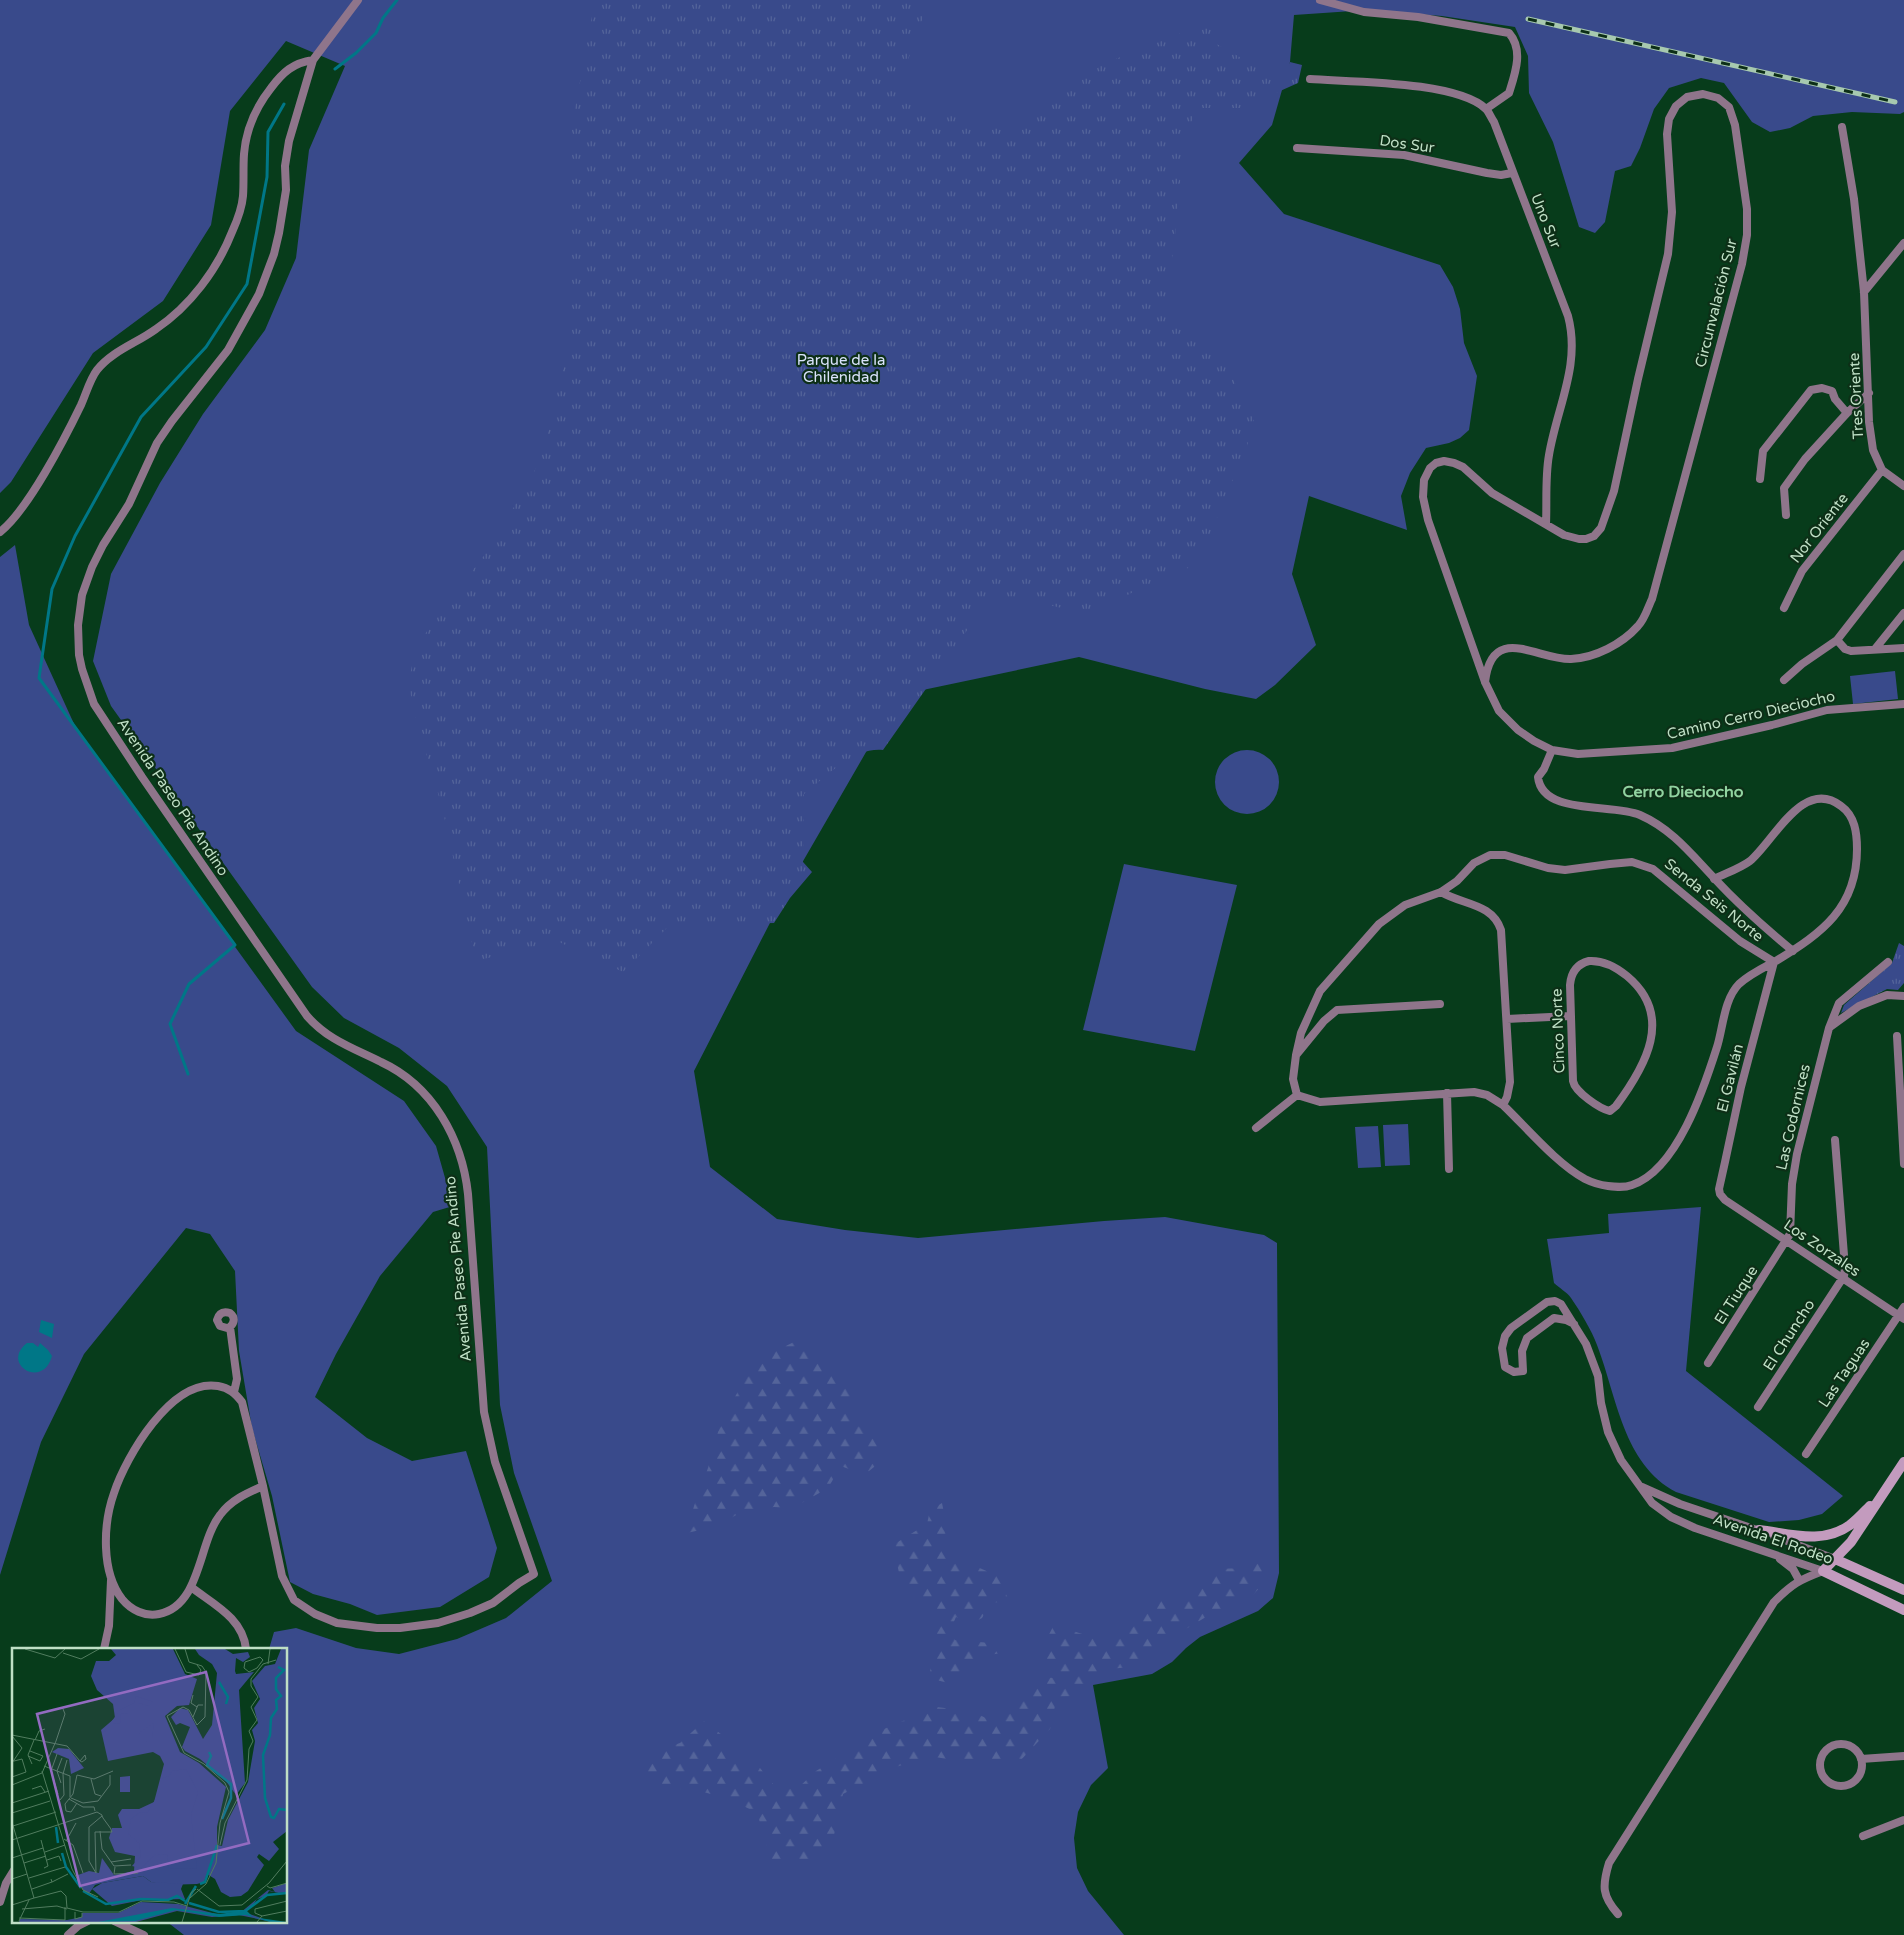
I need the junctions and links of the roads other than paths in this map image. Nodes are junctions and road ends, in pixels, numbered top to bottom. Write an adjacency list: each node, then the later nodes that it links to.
1 (358, 0): 3 (street, Avenida Paseo Pie Andino)
2 (1320, 0): 5 (street)
3 (313, 60): 18 (street); 60 (street, Avenida Paseo Pie Andino)
4 (1310, 79): 5 (street)
5 (1486, 109): 8 (street, Uno Sur)
6 (1842, 127): 10 (street, Tres Oriente)
7 (1297, 148): 8 (street, Dos Sur)
8 (1512, 173): 17 (street, Uno Sur)
9 (1904, 243): 10 (street)
10 (1864, 292): 11 (street, Tres Oriente)
11 (1869, 393): 12 (street); 13 (street, Tres Oriente)
12 (1848, 413): 14 (street); 16 (street)
13 (1882, 470): 15 (street); 20 (street, Nor Oriente)
14 (1760, 479)
15 (1904, 486)
16 (1786, 515)
17 (1546, 524): 26 (street, Circunvalación Sur); 26 (street, Circunvalación Sur)
18 (0, 532)
19 (1904, 554): 22 (street)
20 (1784, 608)
21 (1904, 613): 24 (street)
22 (1837, 640): 24 (street); 25 (street)
23 (1904, 648): 24 (street)
24 (1875, 649)
25 (1784, 680)
26 (1485, 682): 28 (street, Camino Cerro Dieciocho)
27 (1904, 704): 28 (street, Camino Cerro Dieciocho)
28 (1552, 750): 29 (street)
29 (1714, 879): 31 (street); 31 (street)
30 (1441, 892): 32 (street, Senda Seis Norte); 37 (street); 40 (street, Senda Seis Norte)
31 (1793, 950): 32 (street)
32 (1774, 962): 43 (street); 48 (street, El Gavilán)
33 (1888, 962): 38 (street, Las Codornices)
34 (1904, 996): 38 (street)
35 (1440, 1004): 40 (street)
36 (1570, 1016): 36 (street, Cinco Norte); 37 (street)
37 (1507, 1019): 43 (street)
38 (1829, 1028): 49 (street, Las Codornices)
39 (1897, 1036): 46 (street)
40 (1296, 1056): 42 (street, Senda Seis Norte)
41 (1447, 1093): 42 (street); 43 (street); 47 (street)
42 (1297, 1095): 44 (street)
43 (1503, 1105)
44 (1256, 1128)
45 (1835, 1140): 50 (street)
46 (1904, 1164)
47 (1449, 1168)
48 (1725, 1200): 49 (street, Los Zorzales)
49 (1787, 1242): 50 (street, Los Zorzales); 55 (street, El Tiuque)
50 (1843, 1279): 52 (street, Los Zorzales); 57 (street, El Chuncho)
51 (1904, 1307): 52 (street, Las Taguas)
52 (1901, 1318): 58 (street, Las Taguas)
53 (1574, 1324): 53 (street, Avenida El Rodeo); 61 (street, Avenida El Rodeo)
54 (230, 1327): 56 (street)
55 (1708, 1363)
56 (234, 1392): 60 (street); 69 (street)
57 (1758, 1407)
58 (1806, 1454)
59 (1904, 1462): 62 (street)
60 (263, 1486): 71 (street)
61 (1642, 1487): 63 (street, Avenida El Rodeo); 64 (street, Avenida El Rodeo)
62 (1884, 1493): 65 (street); 67 (street)
63 (1680, 1504): 64 (street); 65 (street, Avenida El Rodeo)
64 (1671, 1517): 66 (street, Avenida El Rodeo)
65 (1759, 1530): 67 (street, Avenida El Rodeo)
66 (1765, 1551): 68 (street, Avenida El Rodeo); 70 (street)
67 (1835, 1559): 68 (street); 72 (street, Avenida El Rodeo)
68 (1823, 1571): 70 (street); 75 (street, Avenida El Rodeo)
69 (111, 1578): 73 (street); 74 (street)
70 (1799, 1580): 84 (street)
71 (191, 1587): 73 (street); 77 (street)
72 (1903, 1589)
73 (125, 1602): 74 (street)
74 (110, 1605): 76 (street)
75 (1904, 1610)
76 (104, 1648)
77 (246, 1648)
78 (1904, 1758): 79 (street)
79 (1861, 1759): 79 (street)
80 (1904, 1820): 81 (street)
81 (1863, 1836)
82 (12, 1873): 83 (street)
83 (0, 1902)
84 (1618, 1914)
85 (86, 1922): 87 (street)
86 (116, 1922): 88 (street)
87 (68, 1935)
88 (144, 1935)

